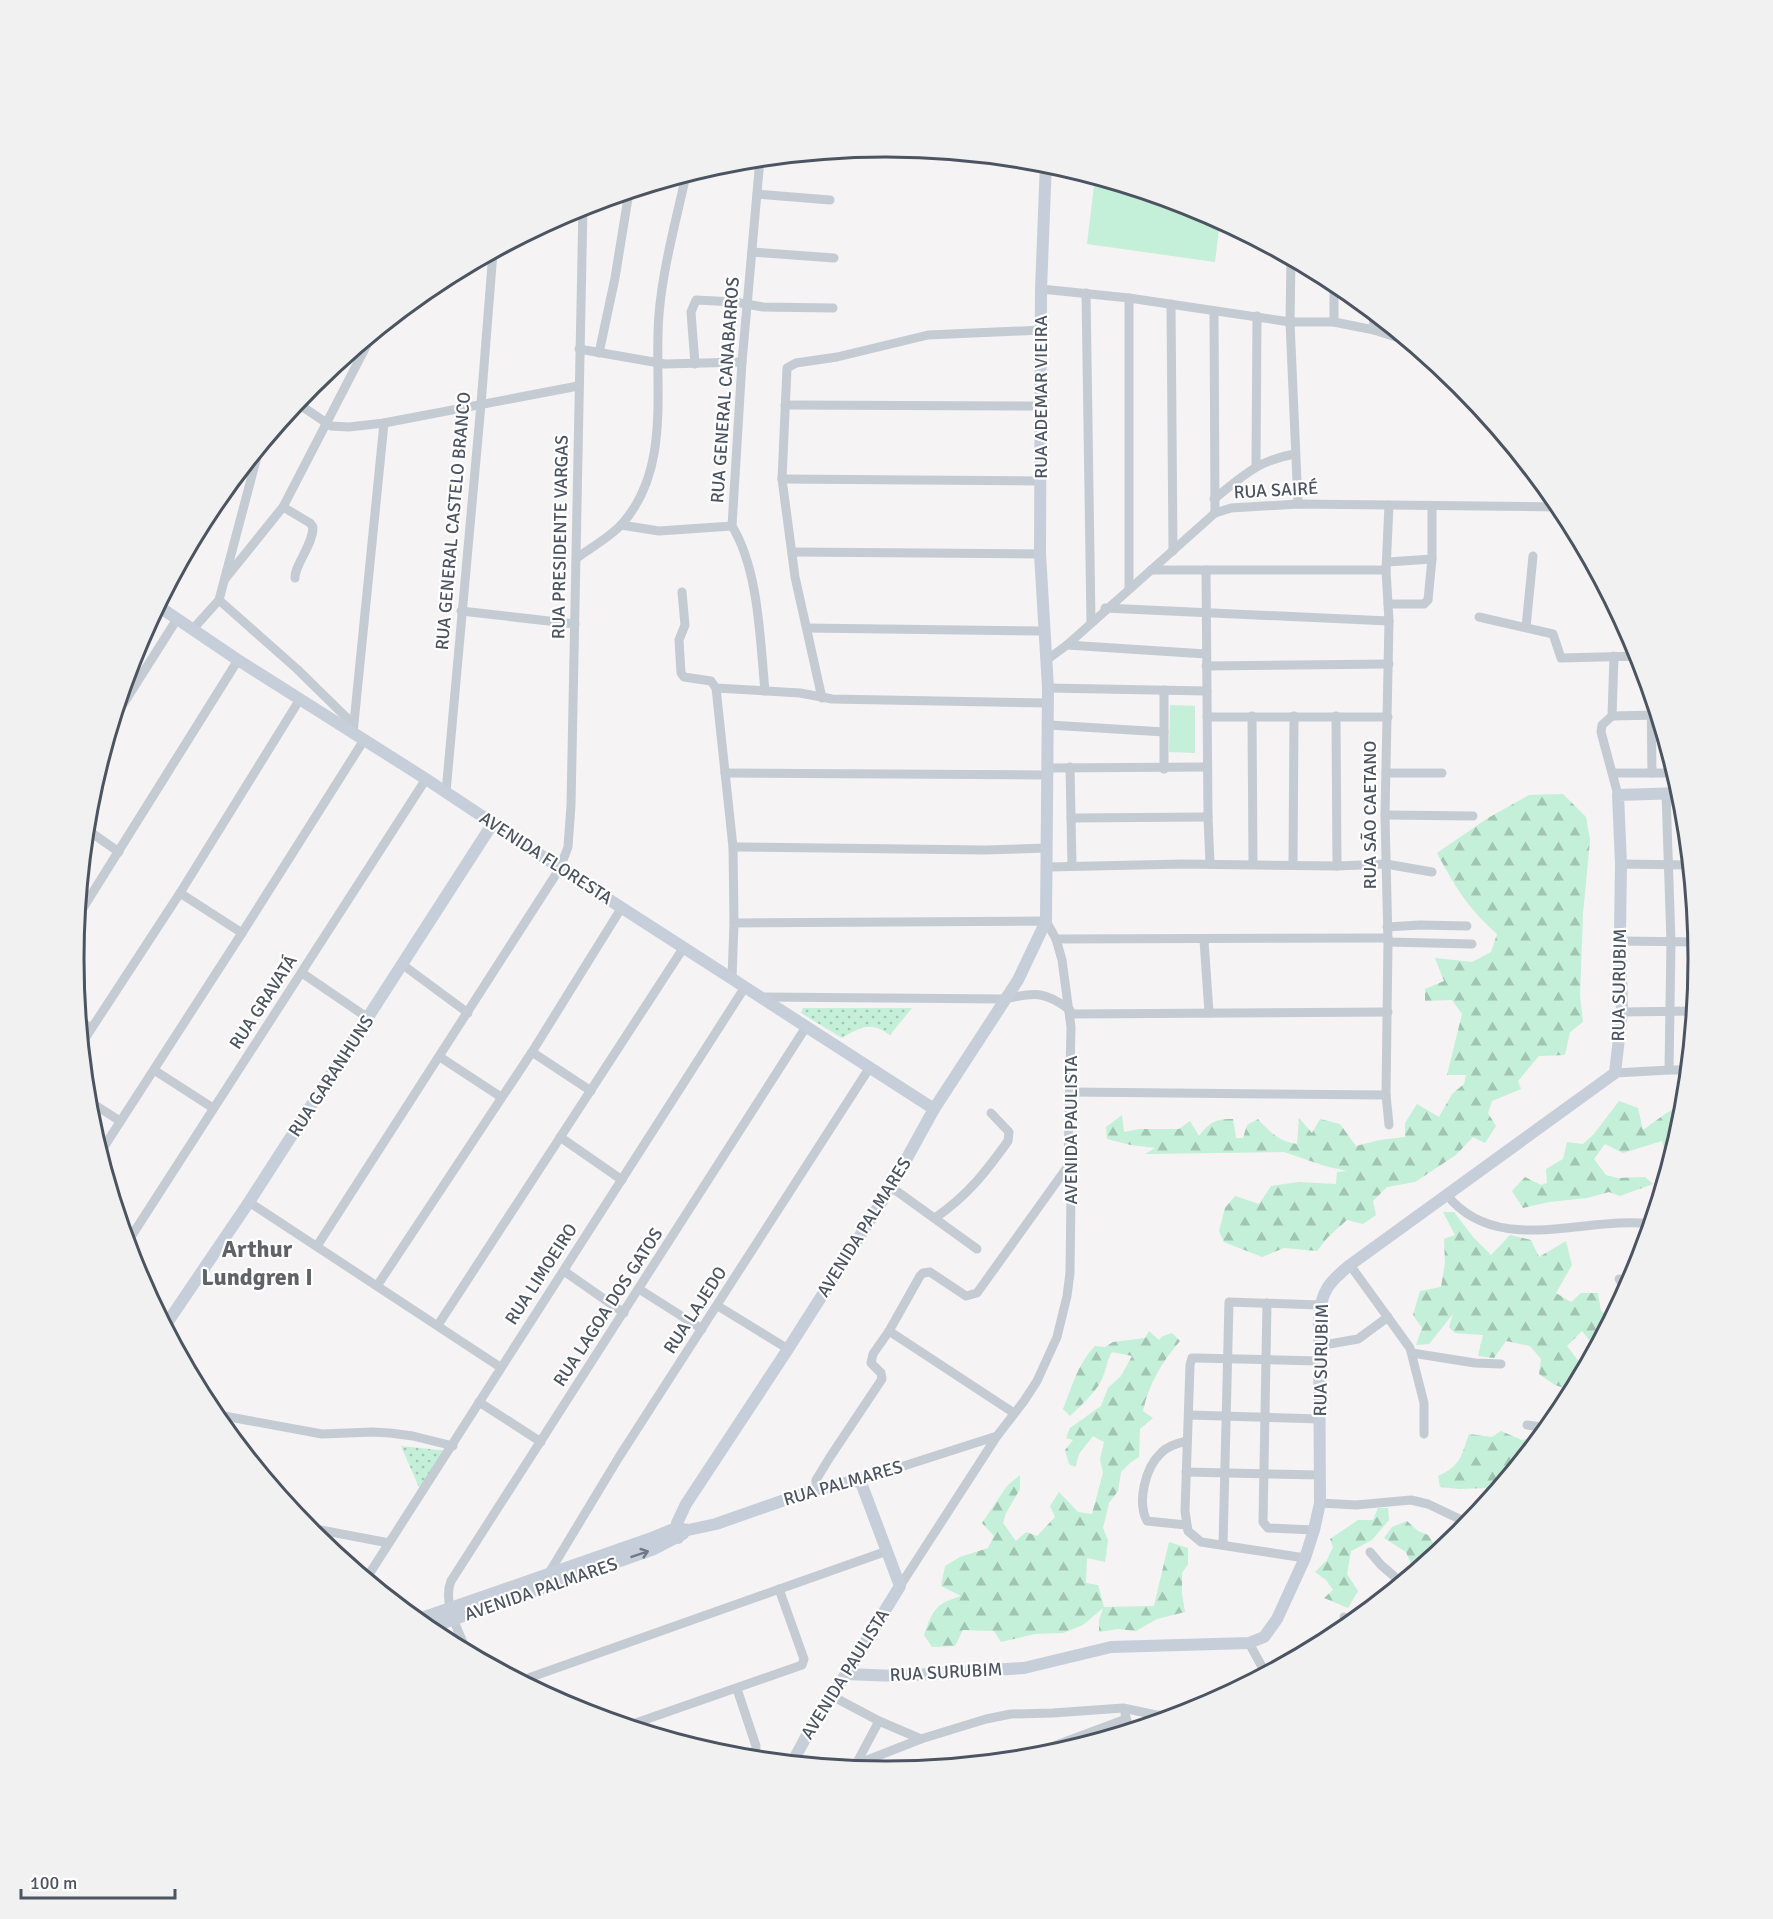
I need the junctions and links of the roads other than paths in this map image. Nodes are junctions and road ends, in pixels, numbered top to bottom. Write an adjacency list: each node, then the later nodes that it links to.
1 (759, 167): 4 (street, RUA GENERAL CANABARROS)
2 (1046, 173): 12 (street, RUA ADEMAR VIEIRA)
3 (684, 183): 31 (street)
4 (757, 194): 6 (street); 8 (street, RUA GENERAL CANABARROS)
5 (628, 200): 29 (street)
6 (830, 200)
7 (583, 217): 27 (street, RUA PRESIDENTE VARGAS)
8 (752, 252): 9 (street); 16 (street, RUA GENERAL CANABARROS)
9 (834, 258)
10 (492, 261): 34 (street, RUA GENERAL CASTELO BRANCO)
11 (1291, 267): 21 (street)
12 (1041, 289): 13 (street); 24 (street, RUA ADEMAR VIEIRA)
13 (1086, 293): 15 (street); 76 (street)
14 (1334, 293): 22 (street)
15 (1129, 298): 17 (street); 65 (street)
16 (748, 304): 18 (street); 30 (street, RUA GENERAL CANABARROS); 32 (street)
17 (1171, 304): 19 (street); 54 (street)
18 (833, 308)
19 (1214, 310): 20 (street); 45 (street)
20 (1257, 316): 21 (street); 42 (street)
21 (1290, 322): 22 (street); 40 (street)
22 (1334, 322): 25 (street)
23 (1374, 322): 25 (street)
24 (1041, 330): 35 (street); 36 (street, RUA ADEMAR VIEIRA)
25 (1374, 330): 26 (street)
26 (1390, 335)
27 (579, 349): 29 (street); 33 (street, RUA PRESIDENTE VARGAS)
28 (364, 350): 38 (street)
29 (599, 353): 31 (street)
30 (742, 362): 32 (street); 53 (street, RUA GENERAL CANABARROS)
31 (658, 363): 32 (street); 52 (street)
32 (695, 364)
33 (578, 386): 34 (street); 58 (street, RUA PRESIDENTE VARGAS)
34 (481, 404): 39 (street); 71 (street, RUA GENERAL CASTELO BRANCO)
35 (785, 405): 36 (street); 43 (street)
36 (1041, 406): 44 (street, RUA ADEMAR VIEIRA)
37 (304, 408): 38 (street)
38 (326, 423): 39 (street); 49 (street)
39 (384, 423): 108 (street)
40 (1295, 454): 42 (street); 46 (street)
41 (255, 465): 64 (street)
42 (1256, 466): 45 (street)
43 (782, 479): 44 (street); 55 (street)
44 (1040, 481): 56 (street, RUA ADEMAR VIEIRA)
45 (1214, 499): 51 (street)
46 (1298, 504): 47 (street, RUA SAIRÉ); 51 (street, RUA SAIRÉ)
47 (1389, 505): 48 (street, RUA SAIRÉ); 60 (street, RUA SÃO CAETANO)
48 (1432, 506): 50 (street, RUA SAIRÉ); 59 (street)
49 (283, 507): 63 (street); 64 (street)
50 (1549, 507)
51 (1215, 513): 54 (street, RUA SAIRÉ)
52 (621, 525): 53 (street); 58 (street)
53 (732, 526): 93 (street, RUA GENERAL CANABARROS)
54 (1173, 551): 61 (street, RUA SAIRÉ)
55 (792, 552): 56 (street); 79 (street)
56 (1040, 554): 81 (street, RUA ADEMAR VIEIRA)
57 (1533, 556): 78 (street)
58 (578, 557): 77 (street, RUA PRESIDENTE VARGAS)
59 (1432, 559): 60 (street); 68 (street)
60 (1387, 566): 62 (street); 68 (street, RUA SÃO CAETANO)
61 (1151, 570): 62 (street); 65 (street, RUA SAIRÉ)
62 (1206, 570): 72 (street)
63 (295, 578)
64 (225, 579): 67 (street)
65 (1129, 588): 69 (street, RUA SAIRÉ)
66 (682, 592): 90 (street)
67 (219, 600): 80 (street); 108 (street)
68 (1388, 604): 75 (street, RUA SÃO CAETANO)
69 (1105, 608): 72 (street); 76 (street, RUA SAIRÉ)
70 (164, 610): 74 (street, AVENIDA FLORESTA)
71 (461, 611): 77 (street); 122 (street, RUA GENERAL CASTELO BRANCO)
72 (1207, 612): 75 (street); 83 (street)
73 (1479, 617): 78 (street)
74 (177, 619): 80 (street, AVENIDA FLORESTA); 95 (street)
75 (1389, 621): 88 (street, RUA SÃO CAETANO)
76 (1091, 623): 82 (street, RUA SAIRÉ)
77 (575, 624): 145 (street, RUA PRESIDENTE VARGAS)
78 (1526, 627): 84 (street)
79 (807, 628): 81 (street); 96 (street)
80 (193, 629): 87 (street, AVENIDA FLORESTA)
81 (1044, 631): 86 (street)
82 (1066, 645): 83 (street); 86 (street, RUA SAIRÉ)
83 (1206, 654): 89 (street)
84 (1614, 656): 85 (street); 103 (street)
85 (1629, 656)
86 (1048, 659): 91 (street)
87 (238, 660): 97 (street, AVENIDA FLORESTA); 134 (street)
88 (1389, 664): 89 (street); 105 (street, RUA SÃO CAETANO)
89 (1206, 666): 94 (street)
90 (716, 688): 93 (street); 115 (street)
91 (1048, 688): 92 (street); 98 (street)
92 (1164, 690): 94 (street); 109 (street)
93 (765, 691): 96 (street)
94 (1207, 691): 104 (street)
95 (130, 693)
96 (822, 698): 98 (street)
97 (300, 699): 108 (street, AVENIDA FLORESTA); 147 (street)
98 (1048, 703): 106 (street)
99 (1650, 715): 103 (street)
100 (1252, 716): 101 (street); 104 (street); 136 (street)
101 (1294, 716): 102 (street); 139 (street)
102 (1336, 716): 105 (street); 143 (street)
103 (1612, 716): 118 (street)
104 (1207, 717): 112 (street)
105 (1388, 717): 116 (street, RUA SÃO CAETANO)
106 (1048, 725): 109 (street); 114 (street)
107 (1654, 726): 119 (street)
108 (353, 728): 110 (street, AVENIDA FLORESTA)
109 (1164, 732): 113 (street)
110 (364, 740): 121 (street, AVENIDA FLORESTA); 154 (street)
111 (1070, 767): 113 (street); 114 (street); 129 (street)
112 (1207, 767): 113 (street); 128 (street)
113 (1164, 769)
114 (1047, 772): 115 (street); 133 (street)
115 (725, 773): 132 (street)
116 (1386, 773): 117 (street); 126 (street, RUA SÃO CAETANO)
117 (1442, 773)
118 (1613, 773): 119 (street); 125 (street)
119 (1652, 773): 120 (street)
120 (1667, 773)
121 (426, 779): 122 (street, AVENIDA FLORESTA); 164 (street, RUA GRAVATÁ)
122 (446, 792): 130 (street, AVENIDA FLORESTA)
123 (1666, 794): 124 (street); 125 (street); 140 (street)
124 (1672, 794)
125 (1618, 795): 138 (street, RUA SURUBIM)
126 (1385, 816): 127 (street); 137 (street, RUA SÃO CAETANO)
127 (1473, 816)
128 (1208, 817): 129 (street); 135 (street)
129 (1071, 818): 142 (street)
130 (493, 823): 145 (street, AVENIDA FLORESTA); 163 (street, RUA GARANHUNS)
131 (94, 835): 134 (street)
132 (733, 847): 133 (street); 151 (street)
133 (1047, 848): 144 (street)
134 (119, 852): 148 (street)
135 (1210, 864): 136 (street); 142 (street)
136 (1253, 864): 139 (street)
137 (1386, 864): 143 (street); 146 (street); 153 (street, RUA SÃO CAETANO)
138 (1621, 864): 140 (street); 158 (street, RUA SURUBIM)
139 (1293, 865): 143 (street)
140 (1667, 865): 141 (street); 159 (street)
141 (1683, 865)
142 (1072, 866): 144 (street)
143 (1337, 866)
144 (1048, 867): 150 (street)
145 (560, 868): 149 (street, AVENIDA FLORESTA); 174 (street, RUA PRESIDENTE VARGAS)
146 (1432, 872)
147 (180, 893): 154 (street); 179 (street)
148 (86, 903)
149 (622, 907): 162 (street, AVENIDA FLORESTA); 181 (street)
150 (1046, 921): 151 (street); 155 (street, AVENIDA PAULISTA); 168 (street, AVENIDA PALMARES)
151 (734, 923): 165 (street)
152 (1467, 926): 153 (street)
153 (1387, 927): 157 (street, RUA SÃO CAETANO)
154 (242, 933): 184 (street)
155 (1056, 939): 156 (street); 171 (street, AVENIDA PAULISTA)
156 (1204, 940): 157 (street); 175 (street)
157 (1388, 940): 161 (street); 172 (street, RUA SÃO CAETANO)
158 (1620, 941): 159 (street); 173 (street, RUA SURUBIM)
159 (1671, 942): 160 (street); 169 (street)
160 (1688, 942)
161 (1472, 944)
162 (684, 946): 165 (street, AVENIDA FLORESTA); 188 (street)
163 (403, 965): 174 (street); 176 (street, RUA GARANHUNS)
164 (302, 973): 176 (street); 193 (street, RUA GRAVATÁ)
165 (732, 978): 166 (street, AVENIDA FLORESTA)
166 (745, 987): 167 (street, AVENIDA FLORESTA); 201 (street, RUA LIMOEIRO)
167 (762, 997): 168 (street); 178 (street, AVENIDA FLORESTA)
168 (1005, 999): 171 (street); 194 (street, AVENIDA PALMARES)
169 (1670, 1010): 170 (street); 173 (street); 185 (street)
170 (1687, 1011)
171 (1070, 1012): 175 (street); 189 (street, AVENIDA PAULISTA)
172 (1388, 1012): 175 (street); 190 (street, RUA SÃO CAETANO)
173 (1622, 1012): 187 (street, RUA SURUBIM)
174 (468, 1013): 182 (street, RUA PRESIDENTE VARGAS)
175 (1209, 1013)
176 (369, 1018): 204 (street, RUA GARANHUNS)
177 (87, 1025): 179 (street)
178 (806, 1027): 183 (street, AVENIDA FLORESTA); 215 (street, RUA LAGOA DOS GATOS)
179 (91, 1028): 180 (street)
180 (88, 1033)
181 (532, 1052): 188 (street); 191 (street)
182 (440, 1057): 191 (street); 208 (street, RUA PRESIDENTE VARGAS)
183 (870, 1067): 194 (street, AVENIDA FLORESTA); 218 (street, RUA LAJEDO)
184 (154, 1070): 193 (street); 196 (street)
185 (1669, 1070): 186 (street); 187 (street)
186 (1681, 1070)
187 (1615, 1073): 203 (street, RUA SURUBIM)
188 (591, 1090): 198 (street)
189 (1071, 1092): 190 (street); 200 (street, AVENIDA PAULISTA)
190 (1386, 1095): 197 (street, RUA SÃO CAETANO)
191 (501, 1097): 214 (street)
192 (98, 1107): 196 (street)
193 (213, 1108): 207 (street, RUA GRAVATÁ)
194 (934, 1109): 202 (street, AVENIDA PALMARES)
195 (991, 1113): 205 (street)
196 (120, 1121): 199 (street)
197 (1389, 1125)
198 (560, 1137): 201 (street); 222 (street)
199 (106, 1144)
200 (1068, 1166): 224 (street); 234 (street, AVENIDA PAULISTA)
201 (622, 1180): 211 (street, RUA LIMOEIRO)
202 (891, 1187): 205 (street); 226 (street, AVENIDA PALMARES)
203 (1447, 1195): 206 (street); 210 (street, RUA SURUBIM)
204 (249, 1202): 208 (street); 221 (street, RUA GARANHUNS)
205 (935, 1218): 209 (street)
206 (1644, 1223)
207 (133, 1234)
208 (316, 1246): 214 (street)
209 (978, 1249)
210 (1350, 1265): 217 (street, RUA SURUBIM); 220 (street)
211 (564, 1271): 219 (street); 232 (street, RUA LIMOEIRO)
212 (1619, 1279): 213 (street)
213 (1621, 1282)
214 (377, 1286): 222 (street)
215 (639, 1289): 219 (street, RUA LAGOA DOS GATOS); 223 (street)
216 (1267, 1303): 217 (street); 228 (street); 229 (street)
217 (1320, 1305): 225 (street, RUA SURUBIM)
218 (718, 1306): 223 (street, RUA LAJEDO); 226 (street)
219 (624, 1313): 245 (street, RUA LAGOA DOS GATOS)
220 (1388, 1317): 225 (street); 227 (street)
221 (170, 1319)
222 (438, 1325): 232 (street)
223 (702, 1329): 264 (street, RUA LAJEDO)
224 (889, 1331): 234 (street); 252 (street)
225 (1318, 1346): 230 (street, RUA SURUBIM)
226 (788, 1349): 258 (street, AVENIDA PALMARES)
227 (1412, 1353): 231 (street); 242 (street)
228 (1228, 1359): 229 (street); 235 (street); 236 (street)
229 (1265, 1361): 230 (street); 237 (street)
230 (1318, 1361): 239 (street, RUA SURUBIM)
231 (1501, 1364)
232 (500, 1367): 233 (street, RUA LIMOEIRO)
233 (479, 1402): 245 (street); 246 (street, RUA LIMOEIRO)
234 (1014, 1413): 243 (street, AVENIDA PAULISTA)
235 (1189, 1415): 236 (street); 244 (street)
236 (1227, 1416): 237 (street); 248 (street)
237 (1264, 1416): 239 (street); 249 (street)
238 (227, 1417): 246 (street)
239 (1320, 1419): 250 (street, RUA SURUBIM)
240 (1527, 1425): 241 (street)
241 (1538, 1427)
242 (1424, 1434)
243 (997, 1436): 251 (street, RUA PALMARES); 267 (street, AVENIDA PAULISTA)
244 (1187, 1441): 247 (street); 255 (street)
245 (541, 1442): 269 (street, RUA LAGOA DOS GATOS)
246 (453, 1446): 259 (street, RUA LIMOEIRO)
247 (1186, 1472): 248 (street); 255 (street)
248 (1225, 1472): 249 (street); 260 (street)
249 (1263, 1473): 250 (street); 257 (street)
250 (1320, 1475): 253 (street, RUA SURUBIM)
251 (860, 1480): 252 (street, RUA PALMARES); 261 (street)
252 (816, 1489): 258 (street, RUA PALMARES)
253 (1320, 1503): 254 (street); 257 (street, RUA SURUBIM)
254 (1461, 1520)
255 (1186, 1525): 260 (street)
256 (323, 1530): 259 (street)
257 (1314, 1530): 263 (street, RUA SURUBIM)
258 (681, 1532): 264 (street, AVENIDA PALMARES); 269 (street, AVENIDA PALMARES, one-way to 258)
259 (388, 1543): 265 (street, RUA LIMOEIRO)
260 (1222, 1545): 263 (street)
261 (887, 1551): 267 (street); 268 (street)
262 (1370, 1552): 266 (street)
263 (1305, 1558): 273 (street, RUA SURUBIM)
264 (549, 1572): 269 (street, AVENIDA PALMARES)
265 (370, 1573)
266 (1397, 1579)
267 (900, 1586): 275 (street, AVENIDA PAULISTA)
268 (779, 1589): 276 (street); 277 (street)
269 (452, 1613): 270 (street, AVENIDA PALMARES); 271 (street, AVENIDA PALMARES); 272 (street)
270 (428, 1618)
271 (436, 1623)
272 (462, 1640)
273 (1249, 1643): 274 (street); 275 (street, RUA SURUBIM)
274 (1262, 1668)
275 (846, 1674): 278 (street, AVENIDA PAULISTA)
276 (529, 1678)
277 (737, 1689): 283 (street); 287 (street)
278 (832, 1696): 282 (street); 288 (street, AVENIDA PAULISTA)
279 (1124, 1708): 280 (street); 281 (street); 285 (street)
280 (1155, 1715)
281 (1126, 1719): 284 (street); 286 (street)
282 (879, 1720): 285 (street); 289 (street)
283 (639, 1722)
284 (1128, 1724)
285 (921, 1739): 290 (street)
286 (1069, 1741)
287 (755, 1751)
288 (796, 1756)
289 (858, 1761)
290 (868, 1761)

